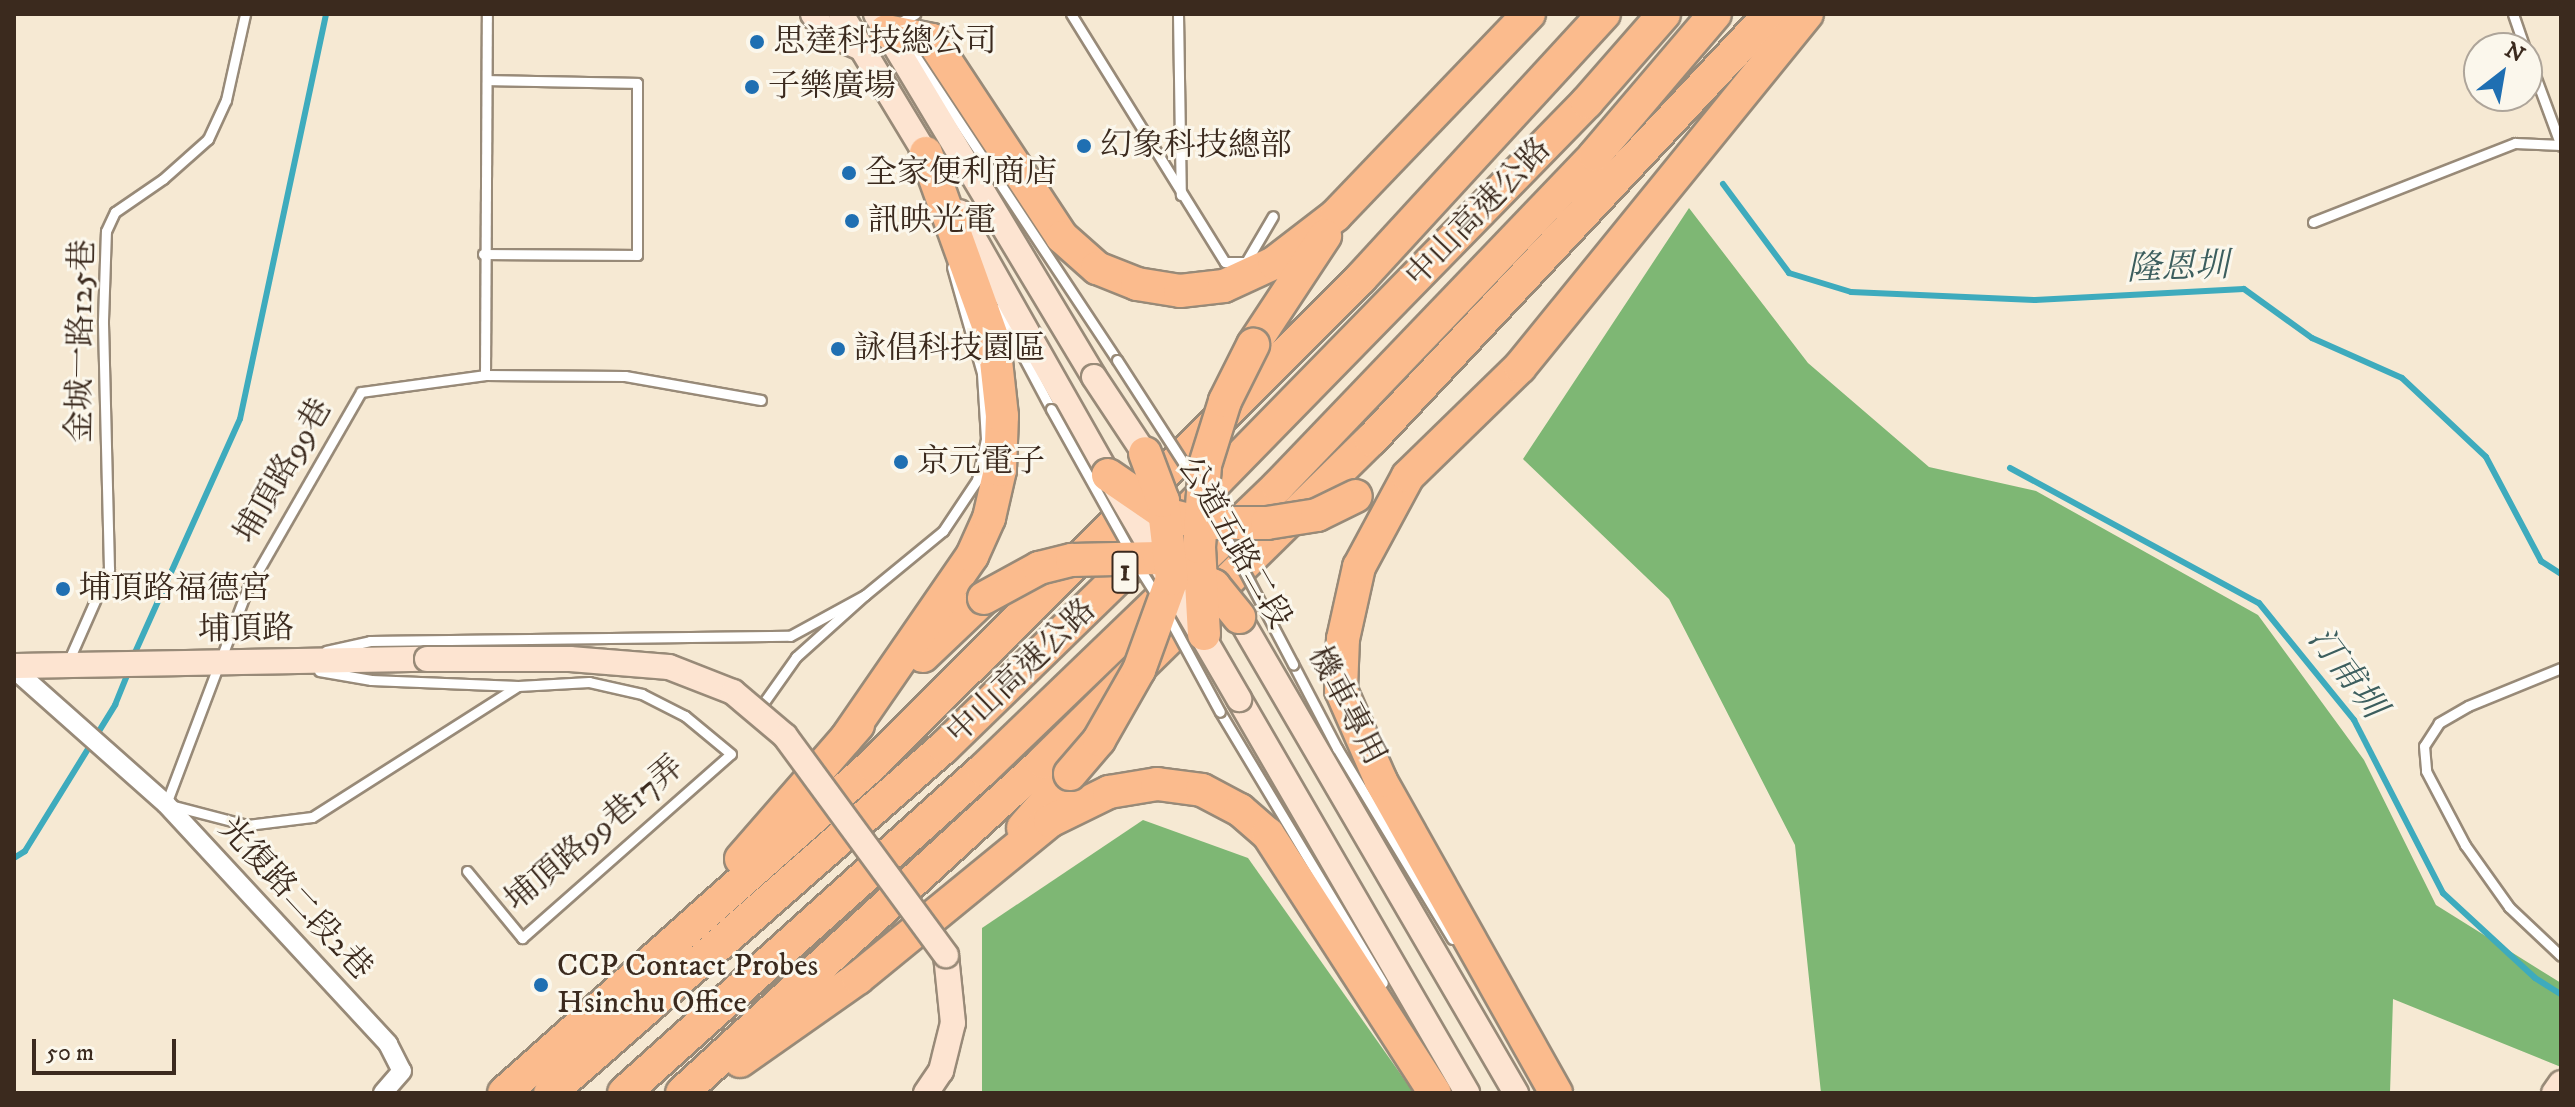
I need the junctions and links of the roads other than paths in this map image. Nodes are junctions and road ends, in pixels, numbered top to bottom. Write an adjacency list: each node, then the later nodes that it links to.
1 (245, 14): 36 (lane, 金城一路125巷)
2 (487, 14): 15 (lane)
3 (813, 14): 14 (street)
4 (841, 14): 14 (street, 公道五路二段)
5 (915, 14): 14 (lane)
6 (1071, 14): 19 (lane)
7 (1178, 14): 19 (lane)
8 (1529, 14): 20 (highway)
9 (1604, 14): 52 (highway)
10 (1664, 14): 57 (highway, 中山高速公路 / 1)
11 (1715, 14): 58 (highway, 中山高速公路 / 1)
12 (1770, 14): 59 (highway)
13 (1807, 14): 24 (highway)
14 (878, 27): 18 (street, 公道五路二段); 20 (highway); 28 (street, 公道五路二段, bridge); 30 (lane, 機車專用, bridge)
15 (487, 80): 23 (lane); 23 (lane)
16 (2543, 97): 17 (lane)
17 (2561, 146): 22 (lane)
18 (926, 153): 27 (street, 公道五路二段); 31 (lane); 43 (highway)
19 (1181, 196): 21 (lane)
20 (1336, 215): 30 (highway, bridge)
21 (1273, 216)
22 (2313, 222)
23 (483, 254): 25 (lane)
24 (1520, 367): 30 (highway, bridge); 64 (highway)
25 (485, 375): 26 (lane); 34 (lane, 埔頂路99巷)
26 (761, 400)
27 (1057, 405): 29 (street, 公道五路二段); 30 (lane, 機車專用, bridge)
28 (1145, 453): 30 (highway, bridge)
29 (1108, 475): 30 (highway, bridge); 30 (street, 公道五路二段, bridge)
30 (1181, 547): 32 (highway, bridge); 33 (highway, bridge); 39 (lane, 機車專用, bridge); 41 (lane, 機車專用, bridge); 43 (highway, bridge); 45 (highway, bridge)
31 (865, 595): 35 (lane); 42 (lane)
32 (1239, 617): 39 (street, 公道五路二段)
33 (1204, 634): 41 (street, bridge)
34 (223, 663): 35 (street, 埔頂路); 36 (street, 埔頂路); 44 (lane, 埔頂路99巷)
35 (272, 663): 40 (lane); 42 (street, 埔頂路, bridge)
36 (67, 665): 37 (street, 埔頂路)
37 (14, 667): 44 (street, 光復路二段2巷)
38 (2561, 668): 48 (lane)
39 (1284, 670): 47 (lane, 機車專用); 62 (street, 公道五路二段)
40 (518, 686): 44 (lane); 46 (lane, 埔頂路99巷17弄)
41 (1230, 706): 49 (lane, 機車專用); 54 (street)
42 (757, 712): 61 (street, 埔頂路, bridge)
43 (845, 740): 52 (highway)
44 (166, 804): 55 (street, 光復路二段2巷)
45 (990, 867): 54 (highway); 60 (highway)
46 (467, 871)
47 (1456, 947)
48 (2561, 956)
49 (1391, 998)
50 (1496, 1013): 63 (lane)
51 (1416, 1039): 54 (lane)
52 (557, 1047): 56 (highway)
53 (2561, 1083): 65 (street)
54 (1455, 1089)
55 (383, 1093)
56 (504, 1093)
57 (550, 1093)
58 (624, 1093)
59 (682, 1093)
60 (695, 1093)
61 (926, 1093)
62 (1514, 1093)
63 (1544, 1093)
64 (1556, 1093)
65 (2554, 1093)

